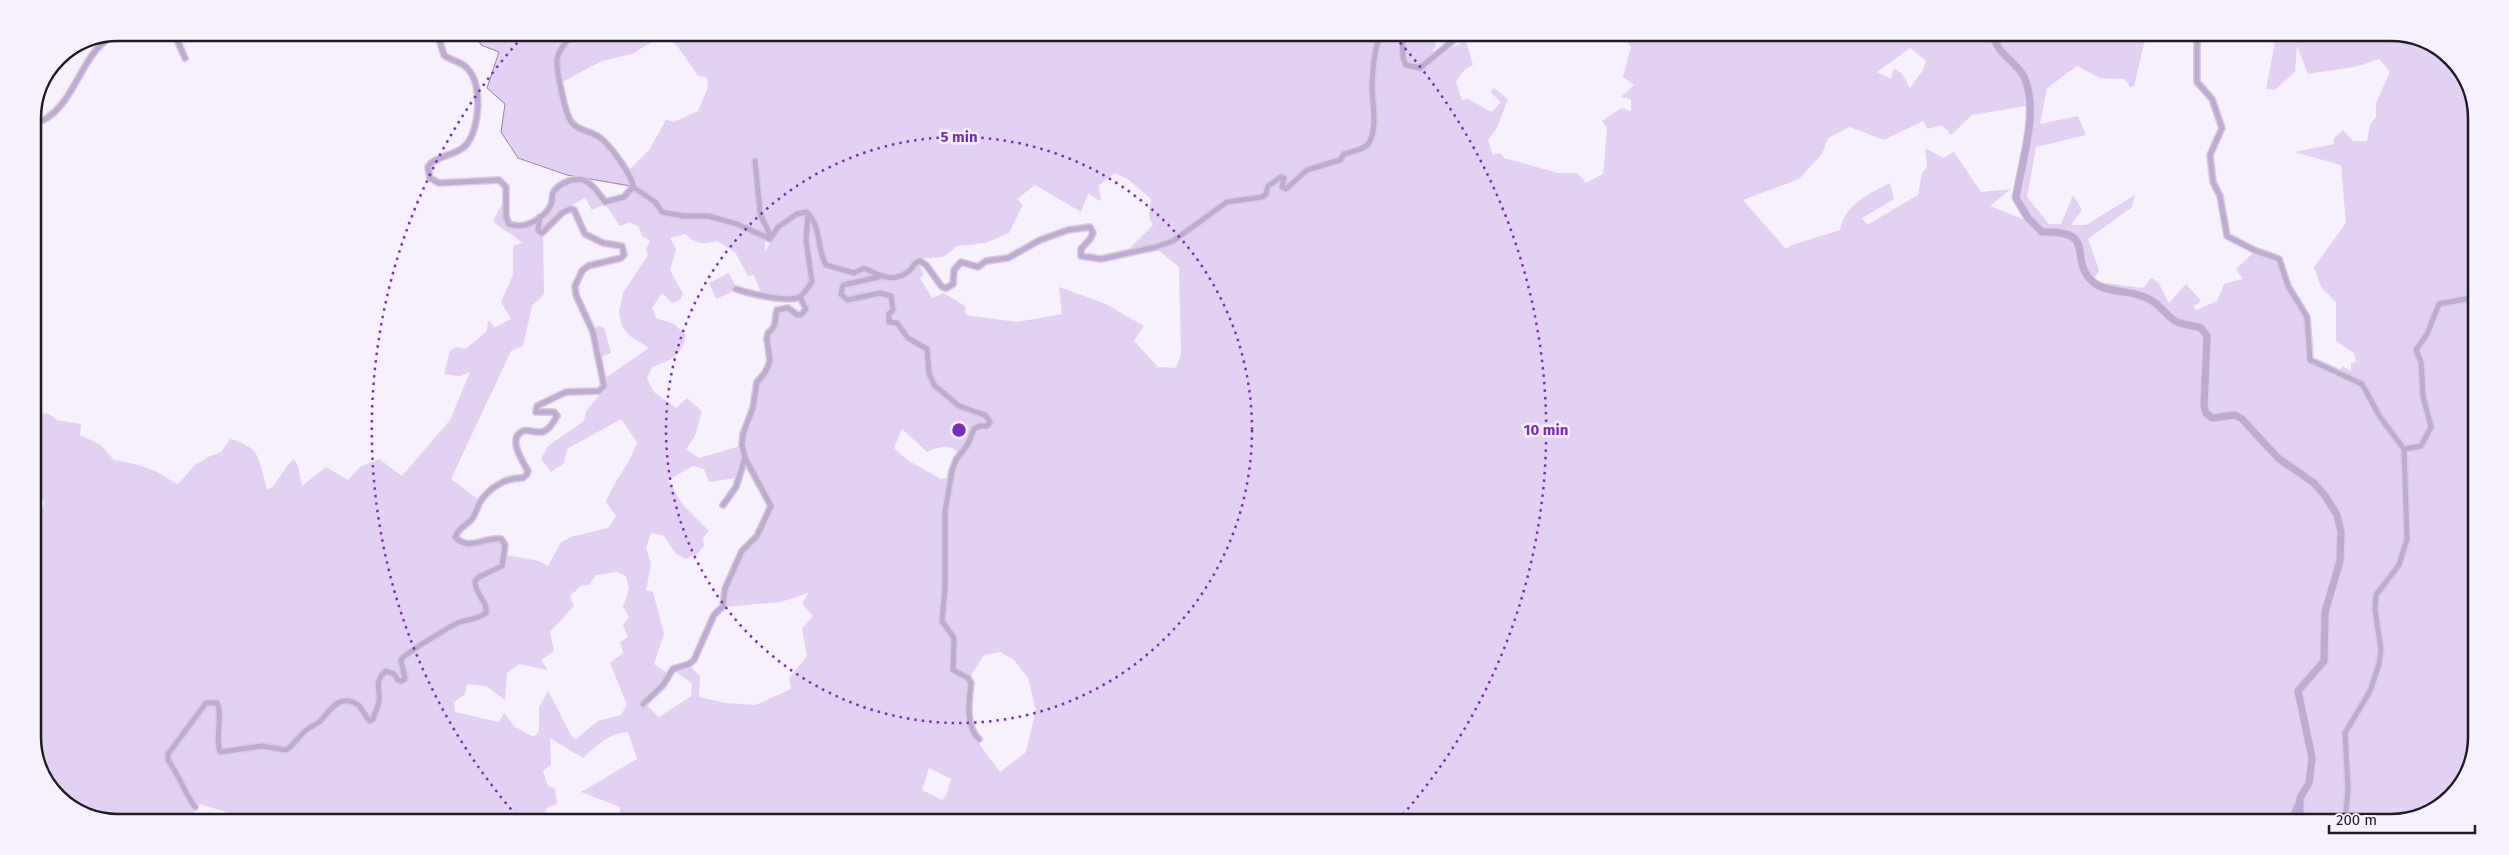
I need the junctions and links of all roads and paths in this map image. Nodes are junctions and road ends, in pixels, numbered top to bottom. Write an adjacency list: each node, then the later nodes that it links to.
1 (178, 41): 10 (street)
2 (440, 41): 15 (street)
3 (567, 41): 13 (street)
4 (1378, 41): 17 (street)
5 (1402, 41): 6 (street)
6 (1453, 41)
7 (1996, 41): 26 (street)
8 (2196, 41): 21 (street)
9 (101, 43): 11 (street)
10 (185, 58)
11 (41, 122)
12 (755, 161): 16 (street)
13 (633, 187): 15 (street); 16 (street)
14 (808, 213): 16 (street); 17 (street); 19 (street)
15 (540, 217): 27 (street)
16 (770, 239)
17 (880, 277): 25 (street)
18 (736, 289): 19 (street)
19 (800, 297): 22 (street)
20 (2468, 298): 21 (street)
21 (2404, 449): 30 (street)
22 (745, 458): 23 (street); 24 (street)
23 (723, 505)
24 (643, 704)
25 (979, 739)
26 (2300, 798): 28 (street); 29 (street)
27 (194, 807)
28 (2293, 814)
29 (2300, 814)
30 (2346, 814)

